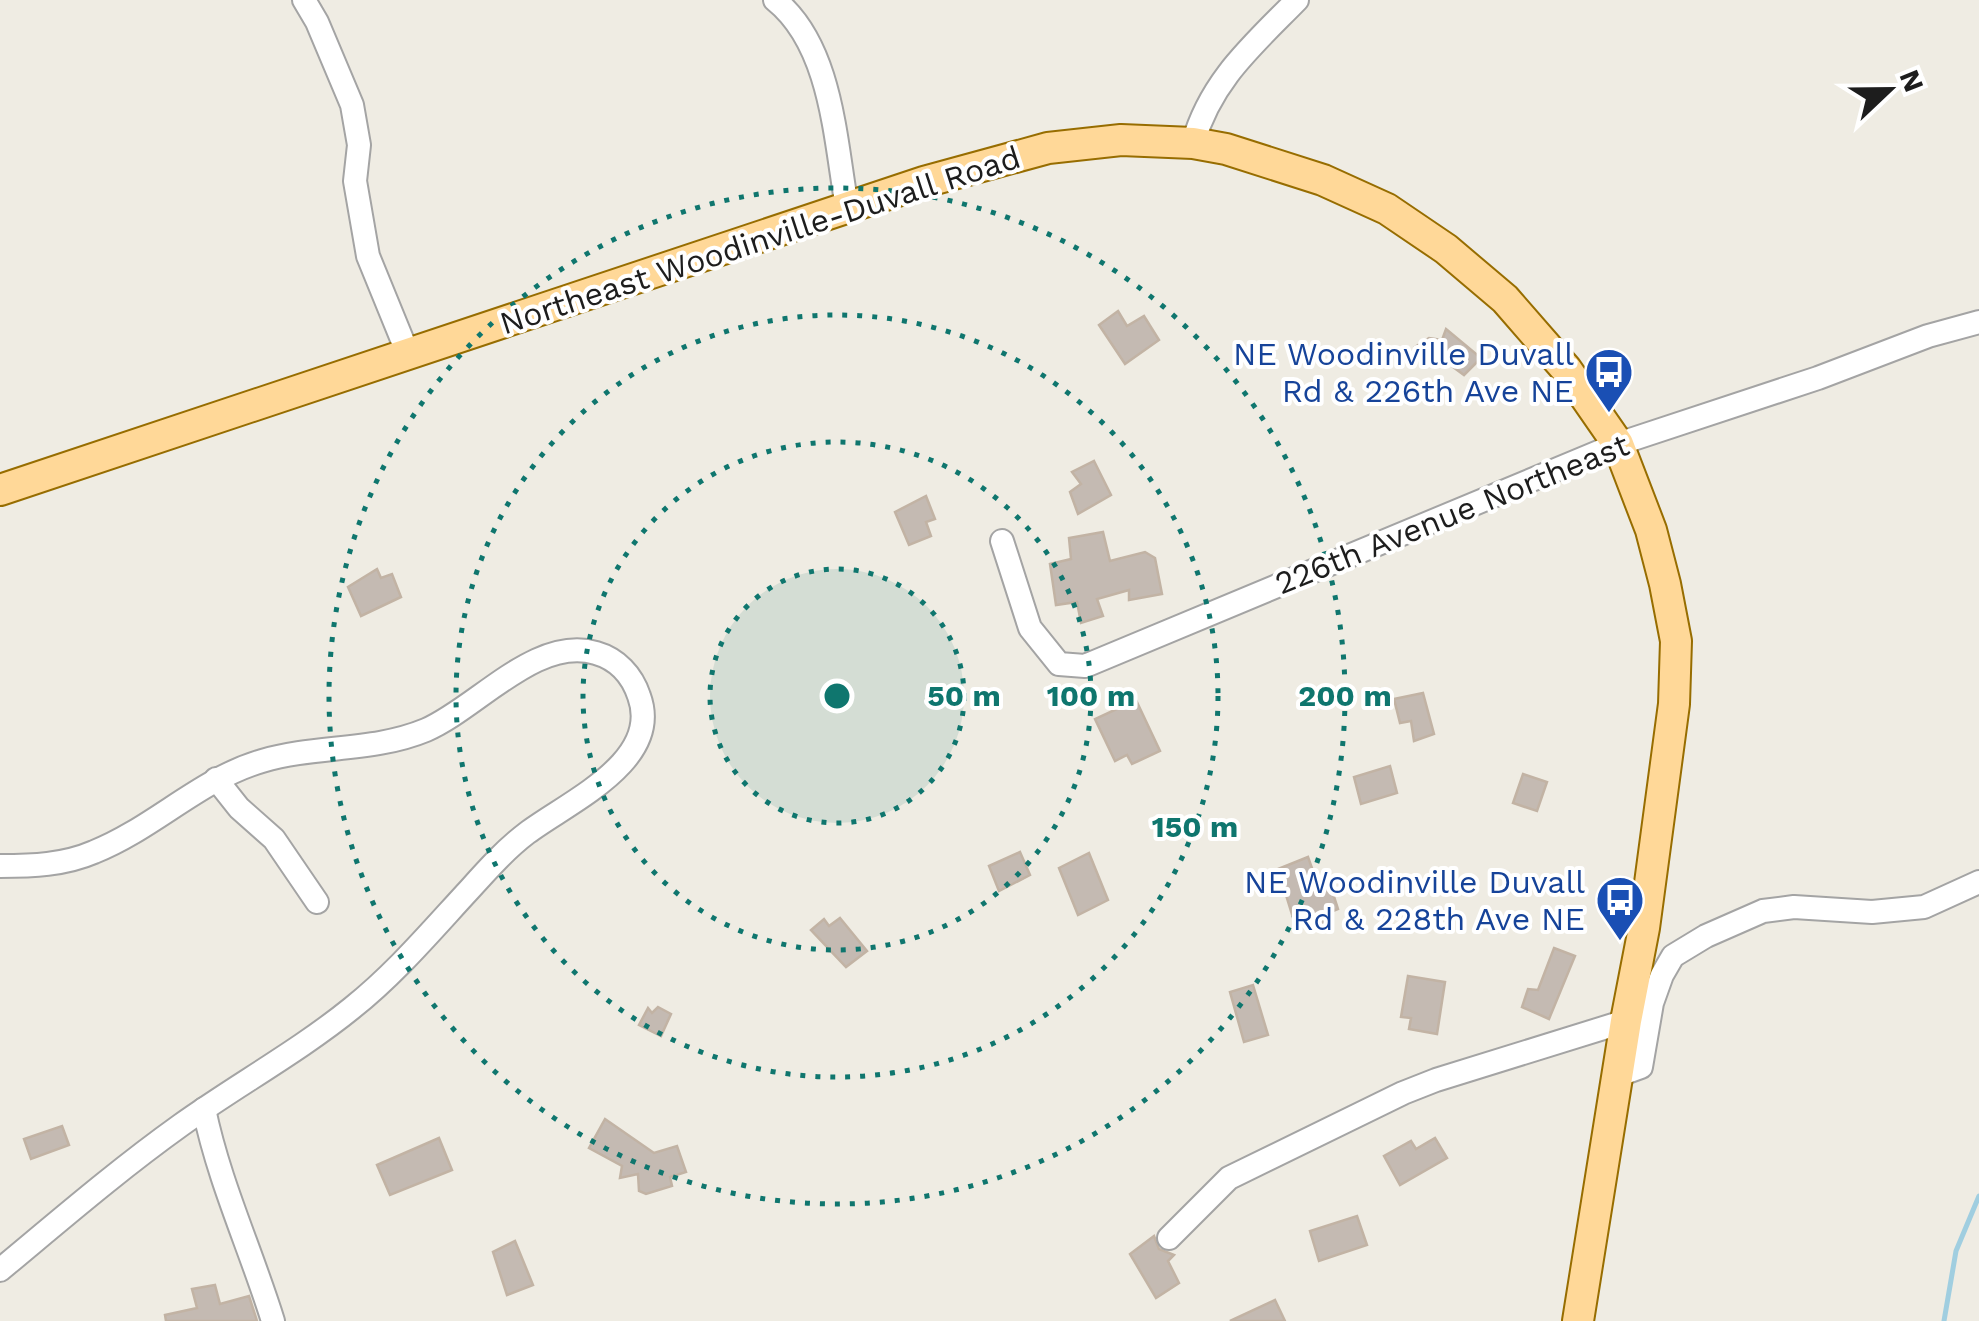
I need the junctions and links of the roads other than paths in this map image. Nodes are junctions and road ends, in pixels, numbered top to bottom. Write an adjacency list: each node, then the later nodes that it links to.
1 (304, 0): 7 (street)
2 (775, 0): 5 (street)
3 (1298, 0): 4 (street)
4 (1193, 144): 5 (main road, Northeast Woodinville-Duvall Road); 8 (main road, Northeast Woodinville-Duvall Road)
5 (848, 207): 7 (main road, Northeast Woodinville-Duvall Road)
6 (1979, 322): 8 (street, 226th Avenue Northeast)
7 (408, 354): 9 (main road, Northeast Woodinville-Duvall Road)
8 (1618, 444): 10 (street, 226th Avenue Northeast); 15 (main road, Northeast Woodinville-Duvall Road)
9 (0, 490)
10 (1002, 541)
11 (216, 779): 12 (street); 14 (street); 17 (street)
12 (0, 866)
13 (1979, 882): 16 (street)
14 (317, 902)
15 (1626, 1020): 16 (main road, Northeast Woodinville-Duvall Road); 18 (street)
16 (1619, 1075): 21 (main road, Northeast Woodinville-Duvall Road)
17 (204, 1109): 19 (street); 20 (street)
18 (1169, 1238)
19 (0, 1270)
20 (273, 1321)
21 (1578, 1321)

